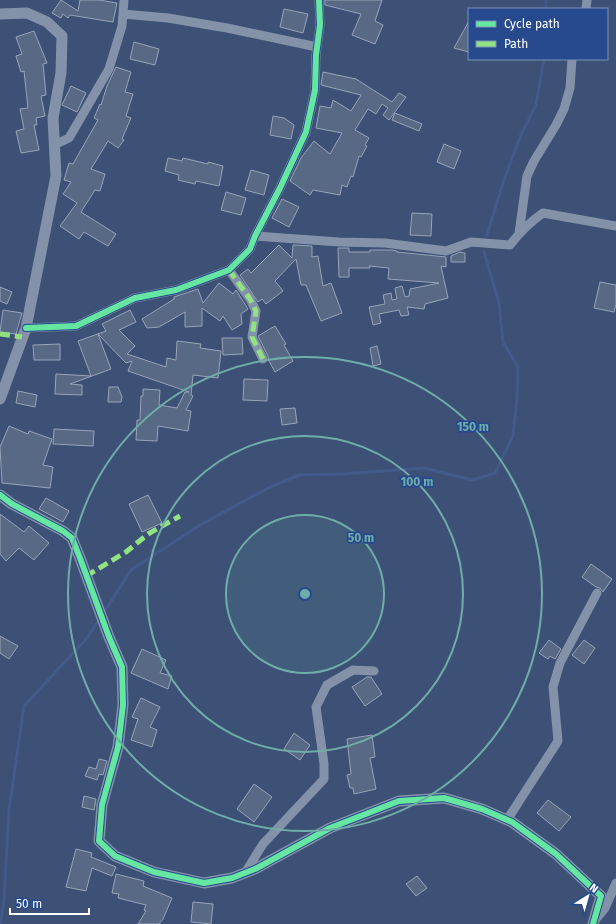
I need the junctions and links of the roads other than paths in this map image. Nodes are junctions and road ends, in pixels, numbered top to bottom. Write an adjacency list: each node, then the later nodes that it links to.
1 (124, 0): 4 (street)
2 (319, 0): 5 (street)
3 (0, 14): 7 (street)
4 (123, 14): 5 (street); 7 (street)
5 (317, 47): 10 (street)
6 (572, 60): 9 (street)
7 (54, 145): 12 (street)
8 (616, 226): 9 (street)
9 (519, 233): 10 (street)
10 (255, 236): 11 (street)
11 (229, 270): 12 (street); 13 (street)
12 (26, 328): 14 (street)
13 (263, 360)
14 (0, 399)
15 (0, 495): 19 (street)
16 (597, 593): 18 (street)
17 (374, 671): 19 (street)
18 (507, 820): 19 (street); 21 (street)
19 (245, 873)
20 (616, 883): 21 (street)
21 (594, 922)

